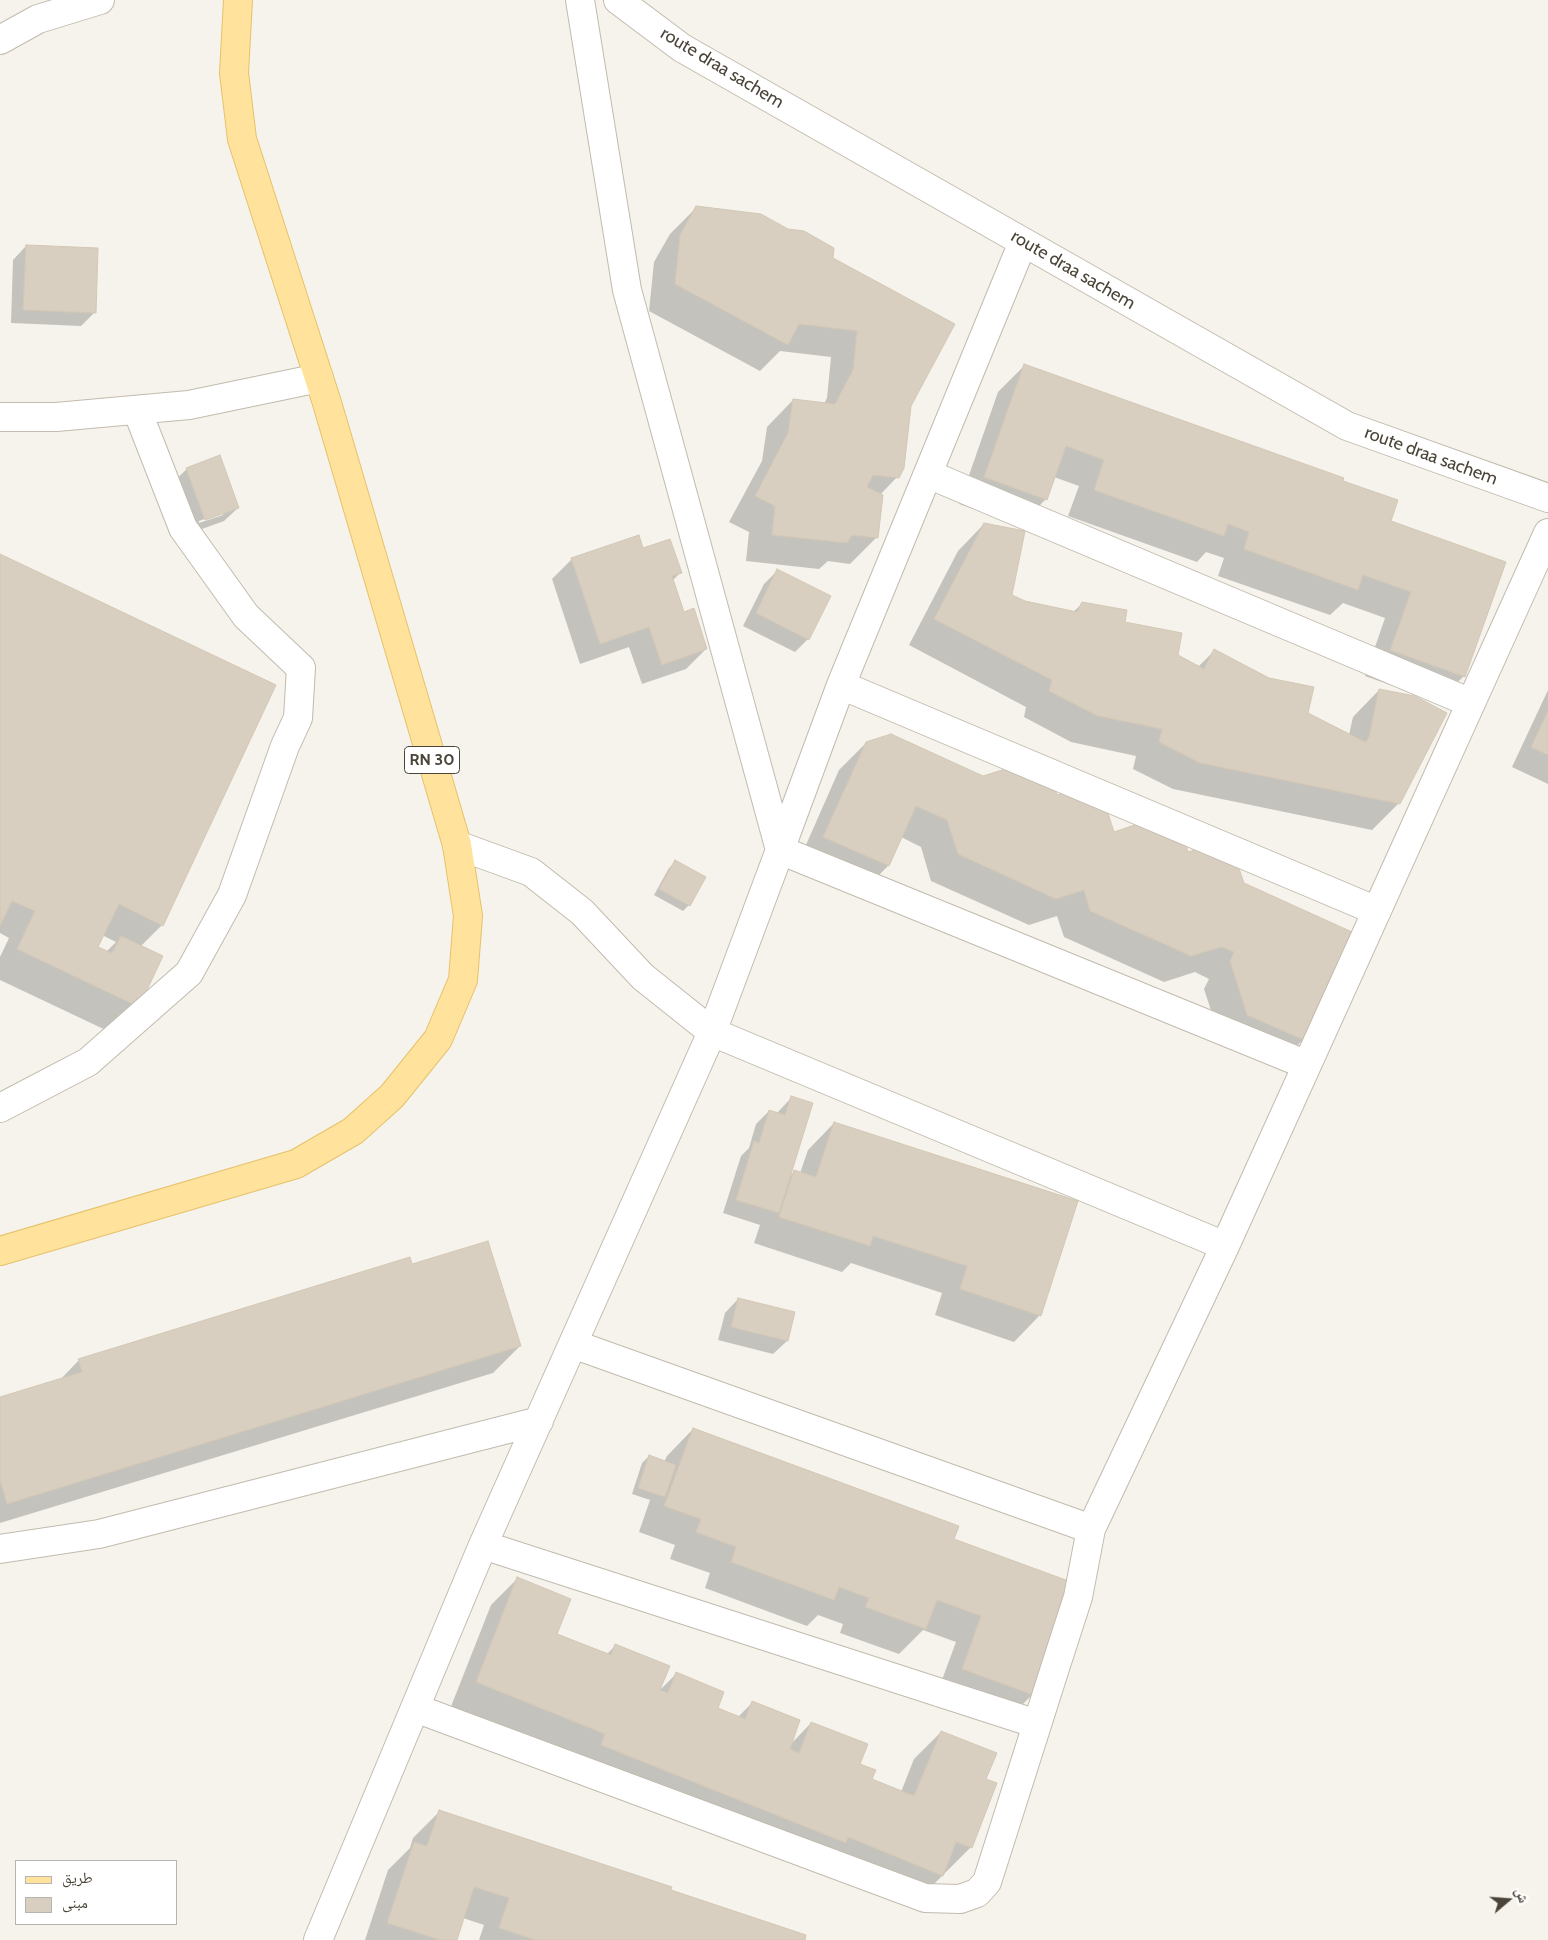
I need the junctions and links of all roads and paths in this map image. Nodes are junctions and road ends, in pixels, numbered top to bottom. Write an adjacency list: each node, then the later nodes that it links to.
1 (100, 0): 5 (street)
2 (238, 0): 7 (main road, RN 30)
3 (580, 0): 16 (street)
4 (618, 0): 6 (street, route draa sachem)
5 (0, 40)
6 (1023, 242): 10 (street); 11 (street, route draa sachem)
7 (319, 378): 8 (street); 15 (main road, RN 30)
8 (137, 410): 9 (street); 20 (street)
9 (0, 417)
10 (928, 474): 13 (street); 14 (street)
11 (1548, 498)
12 (1548, 534): 14 (street)
13 (841, 685): 16 (street); 17 (street)
14 (1471, 703): 17 (street)
15 (457, 845): 18 (street); 22 (main road, RN 30)
16 (780, 850): 18 (street); 19 (street)
17 (1377, 911): 19 (street)
18 (712, 1032): 21 (street); 23 (street)
19 (1307, 1065): 21 (street)
20 (0, 1108)
21 (1225, 1246): 25 (street)
22 (0, 1251)
23 (573, 1344): 24 (street); 25 (street)
24 (539, 1421): 26 (street); 27 (street)
25 (1091, 1529): 29 (street)
26 (483, 1545): 28 (street); 29 (street)
27 (1, 1558)
28 (415, 1708): 29 (street); 30 (street)
29 (1037, 1724)
30 (318, 1940)

